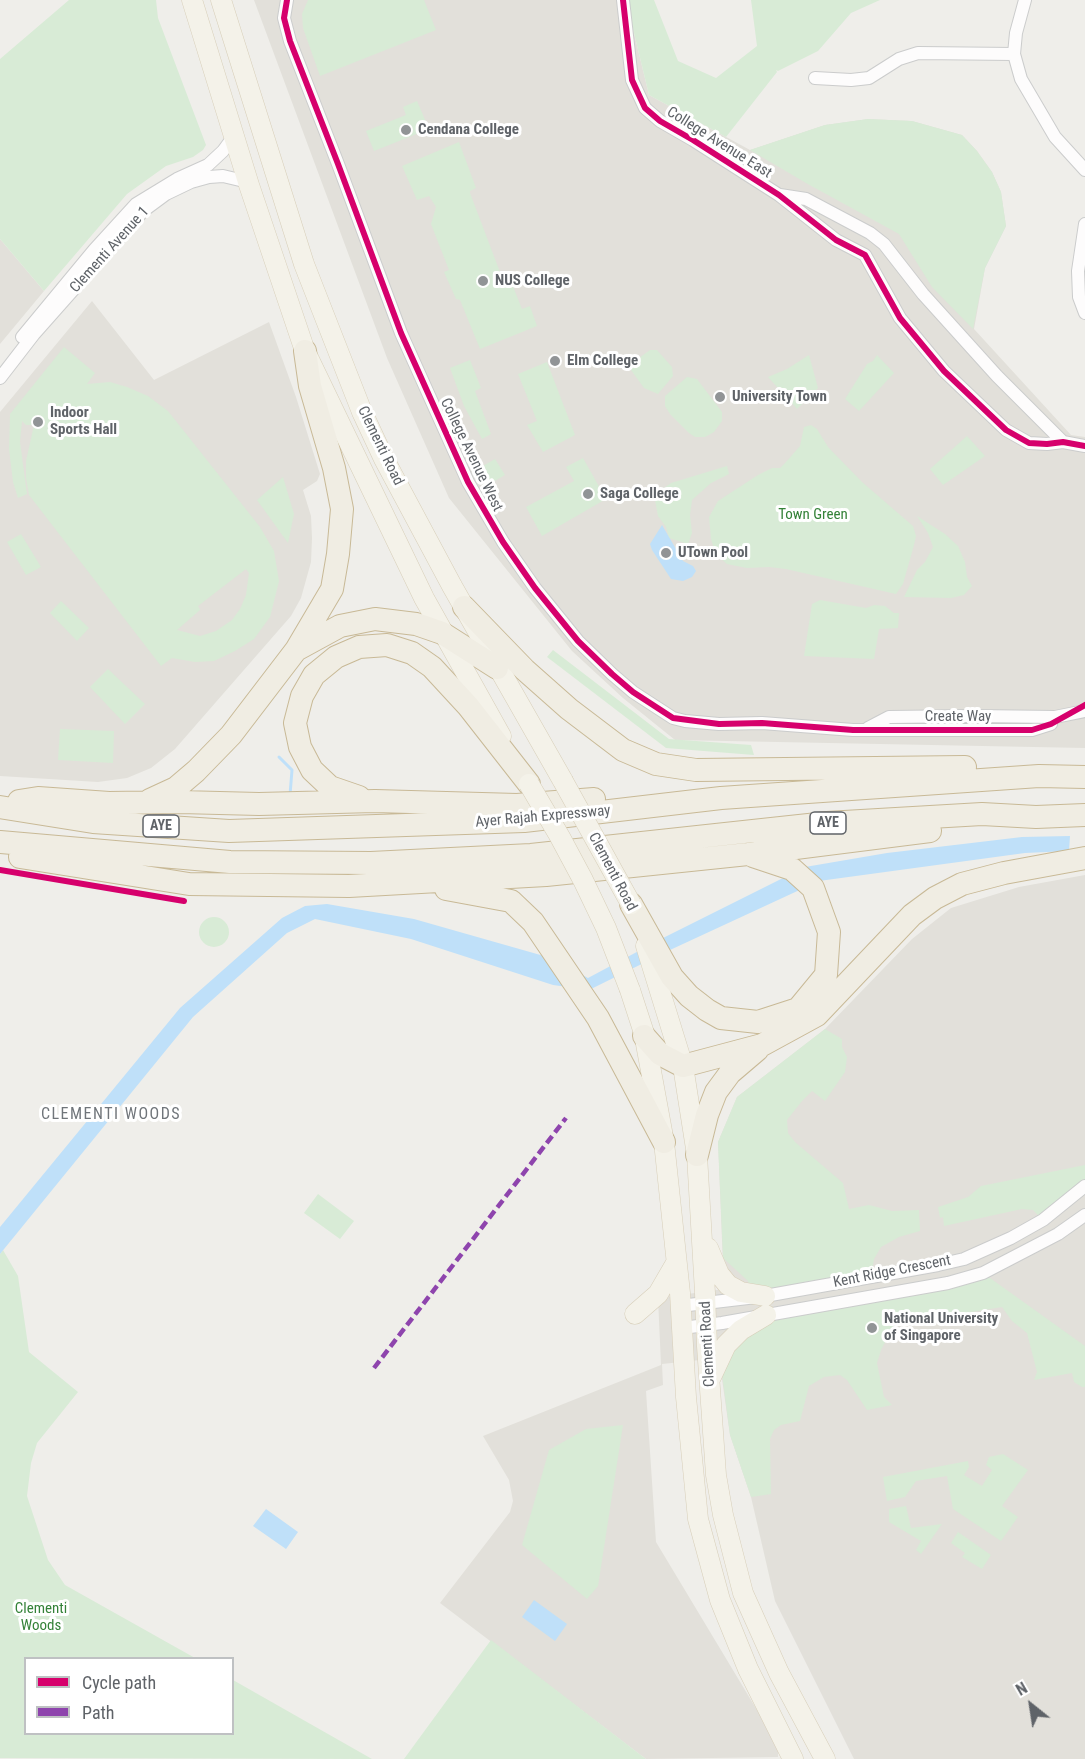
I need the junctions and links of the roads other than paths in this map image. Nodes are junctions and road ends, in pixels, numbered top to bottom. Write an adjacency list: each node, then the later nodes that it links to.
1 (192, 0): 8 (main road, Clementi Road)
2 (221, 0): 19 (main road, Clementi Road)
3 (287, 0): 25 (street, College Avenue West)
4 (623, 0): 11 (street, College Avenue East)
5 (1025, 0): 6 (street)
6 (1014, 54): 7 (street); 9 (street)
7 (815, 78)
8 (233, 132): 10 (main road, Clementi Road); 15 (street, Clementi Avenue 1)
9 (1085, 170)
10 (249, 185): 14 (main road, Clementi Road); 16 (street, Clementi Avenue 1)
11 (779, 195): 17 (street, College Avenue East); 17 (street, College Avenue East)
12 (1085, 224): 13 (street)
13 (1085, 313)
14 (305, 351): 20 (main road, Clementi Road); 21 (highway)
15 (0, 364)
16 (0, 378)
17 (1063, 442): 18 (street)
18 (1085, 446)
19 (464, 607): 22 (main road, Clementi Road); 26 (highway)
20 (442, 633): 21 (highway); 22 (highway); 28 (main road, Clementi Road)
21 (296, 650): 31 (highway)
22 (497, 668): 40 (main road, Clementi Road, bridge)
23 (1085, 711): 25 (street, Create Way, bridge)
24 (1051, 724): 25 (street, Create Way)
25 (864, 729)
26 (1039, 776): 27 (highway, Ayer Rajah Expressway / AYE); 29 (highway, Ayer Rajah Expressway / AYE)
27 (1085, 777)
28 (529, 784): 30 (highway); 41 (main road, Clementi Road, bridge)
29 (721, 798): 30 (highway); 32 (highway, Ayer Rajah Expressway / AYE)
30 (375, 801): 31 (highway)
31 (146, 802): 32 (highway)
32 (0, 807)
33 (1085, 815): 34 (highway, AYE)
34 (1036, 817): 35 (highway, AYE); 37 (highway)
35 (0, 842)
36 (0, 853): 39 (highway)
37 (748, 854): 39 (highway); 40 (highway)
38 (1085, 858): 42 (highway)
39 (414, 883): 44 (highway)
40 (631, 904): 43 (main road, Clementi Road)
41 (644, 1035): 43 (highway); 44 (main road, Clementi Road)
42 (762, 1045): 43 (highway); 45 (highway)
43 (683, 1066): 45 (main road, Clementi Road)
44 (664, 1142): 50 (main road, Clementi Road)
45 (697, 1155): 48 (main road, Clementi Road)
46 (1085, 1186): 49 (street, Kent Ridge Crescent)
47 (1085, 1215): 53 (street, Kent Ridge Crescent)
48 (701, 1228): 56 (main road); 57 (main road, Clementi Road)
49 (964, 1259): 51 (street, Kent Ridge Crescent); 53 (street)
50 (676, 1263): 58 (main road, Clementi Road); 59 (main road)
51 (921, 1268): 52 (street, Kent Ridge Crescent); 54 (street)
52 (903, 1271): 55 (street); 56 (street, Kent Ridge Crescent)
53 (983, 1273): 54 (street, Kent Ridge Crescent)
54 (922, 1287): 55 (street, Kent Ridge Crescent)
55 (906, 1290): 60 (street, Kent Ridge Crescent)
56 (765, 1296): 57 (street, Kent Ridge Crescent)
57 (705, 1302): 58 (street, Kent Ridge Crescent); 61 (main road, Clementi Road)
58 (680, 1306): 62 (main road, Clementi Road)
59 (635, 1314)
60 (766, 1316): 61 (street, Kent Ridge Crescent); 63 (main road)
61 (707, 1326): 62 (street, Kent Ridge Crescent); 63 (main road, Clementi Road)
62 (681, 1328): 64 (main road, Clementi Road)
63 (710, 1379): 65 (main road, Clementi Road)
64 (793, 1759)
65 (825, 1759)

